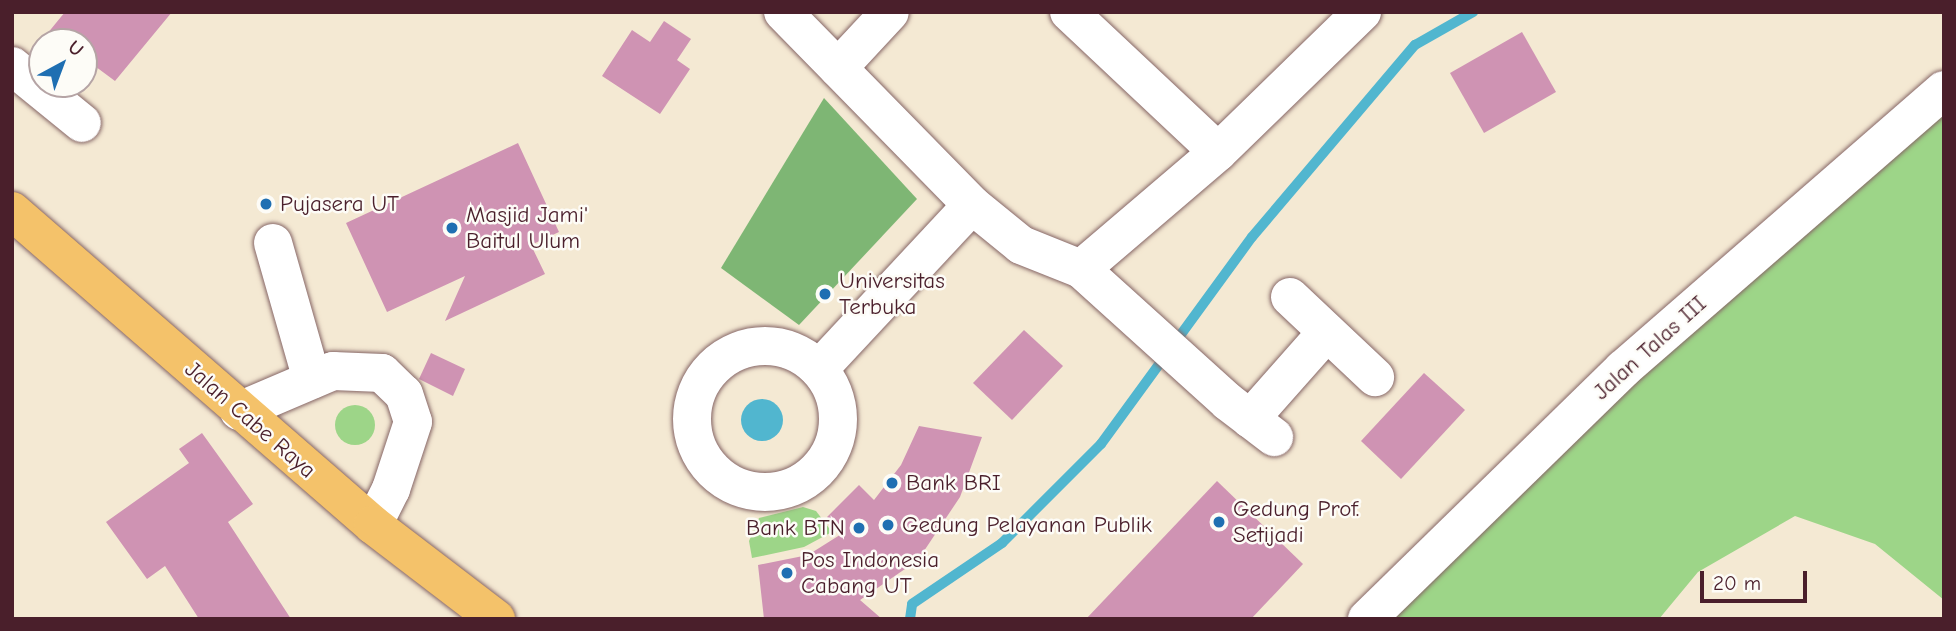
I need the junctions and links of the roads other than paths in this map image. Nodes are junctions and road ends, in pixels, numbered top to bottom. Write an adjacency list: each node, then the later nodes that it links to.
1 (783, 12): 6 (street)
2 (890, 12): 6 (street)
3 (1069, 12): 9 (street)
4 (1362, 12): 9 (street)
5 (12, 66): 8 (street)
6 (838, 68): 10 (street)
7 (1944, 90): 22 (street, Jalan Talas III)
8 (82, 123)
9 (1218, 152): 13 (street)
10 (972, 205): 13 (street); 16 (street)
11 (12, 212): 19 (main road, Jalan Cabe Raya)
12 (272, 243): 18 (street)
13 (1081, 269): 15 (street)
14 (1290, 297): 15 (street)
15 (1327, 332): 17 (street)
16 (819, 369)
17 (1375, 377)
18 (312, 380): 19 (street); 20 (street)
19 (239, 411): 20 (main road, Jalan Cabe Raya)
20 (373, 525): 21 (main road, Jalan Cabe Raya)
21 (475, 613)
22 (1367, 619)

